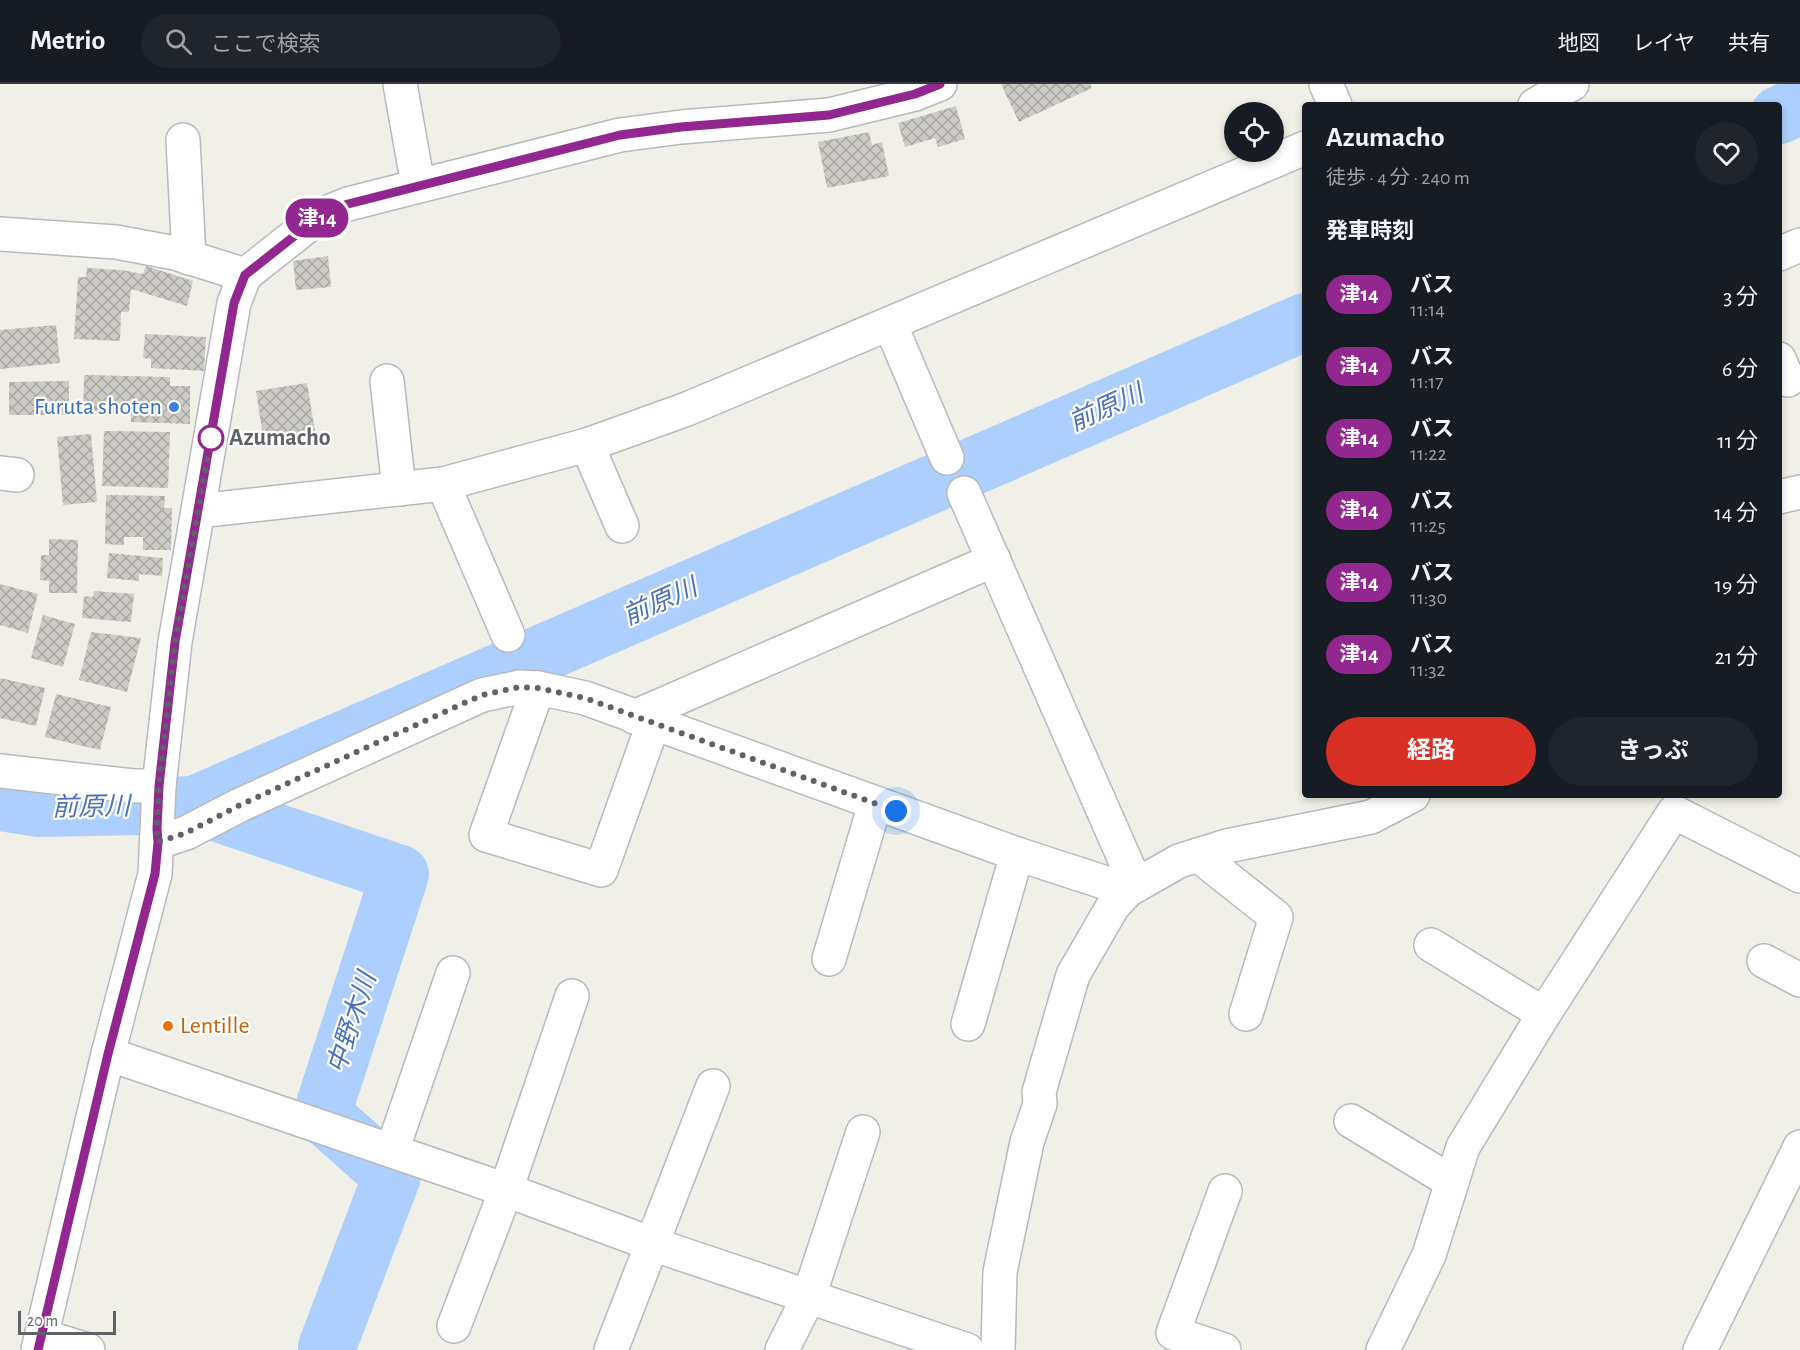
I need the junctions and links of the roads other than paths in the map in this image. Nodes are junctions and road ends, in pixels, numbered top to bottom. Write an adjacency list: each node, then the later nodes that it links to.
1 (400, 84): 9 (street)
2 (940, 84): 9 (street)
3 (1326, 84): 5 (street)
4 (1572, 84): 6 (street)
5 (1334, 102)
6 (1540, 102)
7 (183, 140): 13 (street)
8 (1302, 149): 15 (street)
9 (418, 185): 14 (street)
10 (0, 234): 13 (street)
11 (1800, 245): 12 (street)
12 (1782, 253)
13 (189, 258): 14 (street)
14 (245, 275): 24 (street)
15 (890, 324): 17 (street); 18 (street)
16 (387, 381): 20 (street)
17 (587, 445): 19 (street); 25 (street)
18 (947, 458)
19 (443, 484): 20 (street); 27 (street)
20 (399, 489): 24 (street)
21 (1800, 492): 23 (street)
22 (964, 493): 26 (street)
23 (1782, 495)
24 (198, 511): 31 (street)
25 (622, 526)
26 (994, 560): 29 (street); 38 (street)
27 (508, 634)
28 (538, 688): 29 (street); 29 (street); 34 (street)
29 (644, 720): 33 (street)
30 (0, 771): 31 (street)
31 (160, 791): 34 (street)
32 (1407, 798): 36 (street)
33 (875, 804): 35 (street); 40 (street)
34 (157, 836): 48 (street)
35 (1017, 854): 38 (street); 47 (street)
36 (1198, 855): 38 (street); 45 (street)
37 (1800, 876): 46 (street)
38 (1132, 887): 65 (street)
39 (1431, 945): 46 (street)
40 (829, 959)
41 (1764, 961): 43 (street)
42 (453, 973): 53 (street)
43 (1800, 981)
44 (572, 996): 55 (street)
45 (1246, 1014)
46 (1544, 1014): 54 (street)
47 (968, 1024)
48 (108, 1054): 53 (street); 60 (street)
49 (712, 1086): 57 (street)
50 (1351, 1121): 54 (street)
51 (863, 1132): 58 (street)
52 (1800, 1147): 68 (street)
53 (392, 1151): 55 (street)
54 (1452, 1182): 67 (street)
55 (506, 1190): 57 (street); 59 (street)
56 (1225, 1191): 66 (street)
57 (652, 1244): 58 (street); 62 (street)
58 (809, 1296): 63 (street); 64 (street)
59 (454, 1326)
60 (40, 1343): 61 (street)
61 (88, 1350)
62 (611, 1350)
63 (782, 1350)
64 (967, 1350)
65 (998, 1350)
66 (1224, 1350)
67 (1383, 1350)
68 (1700, 1350)

